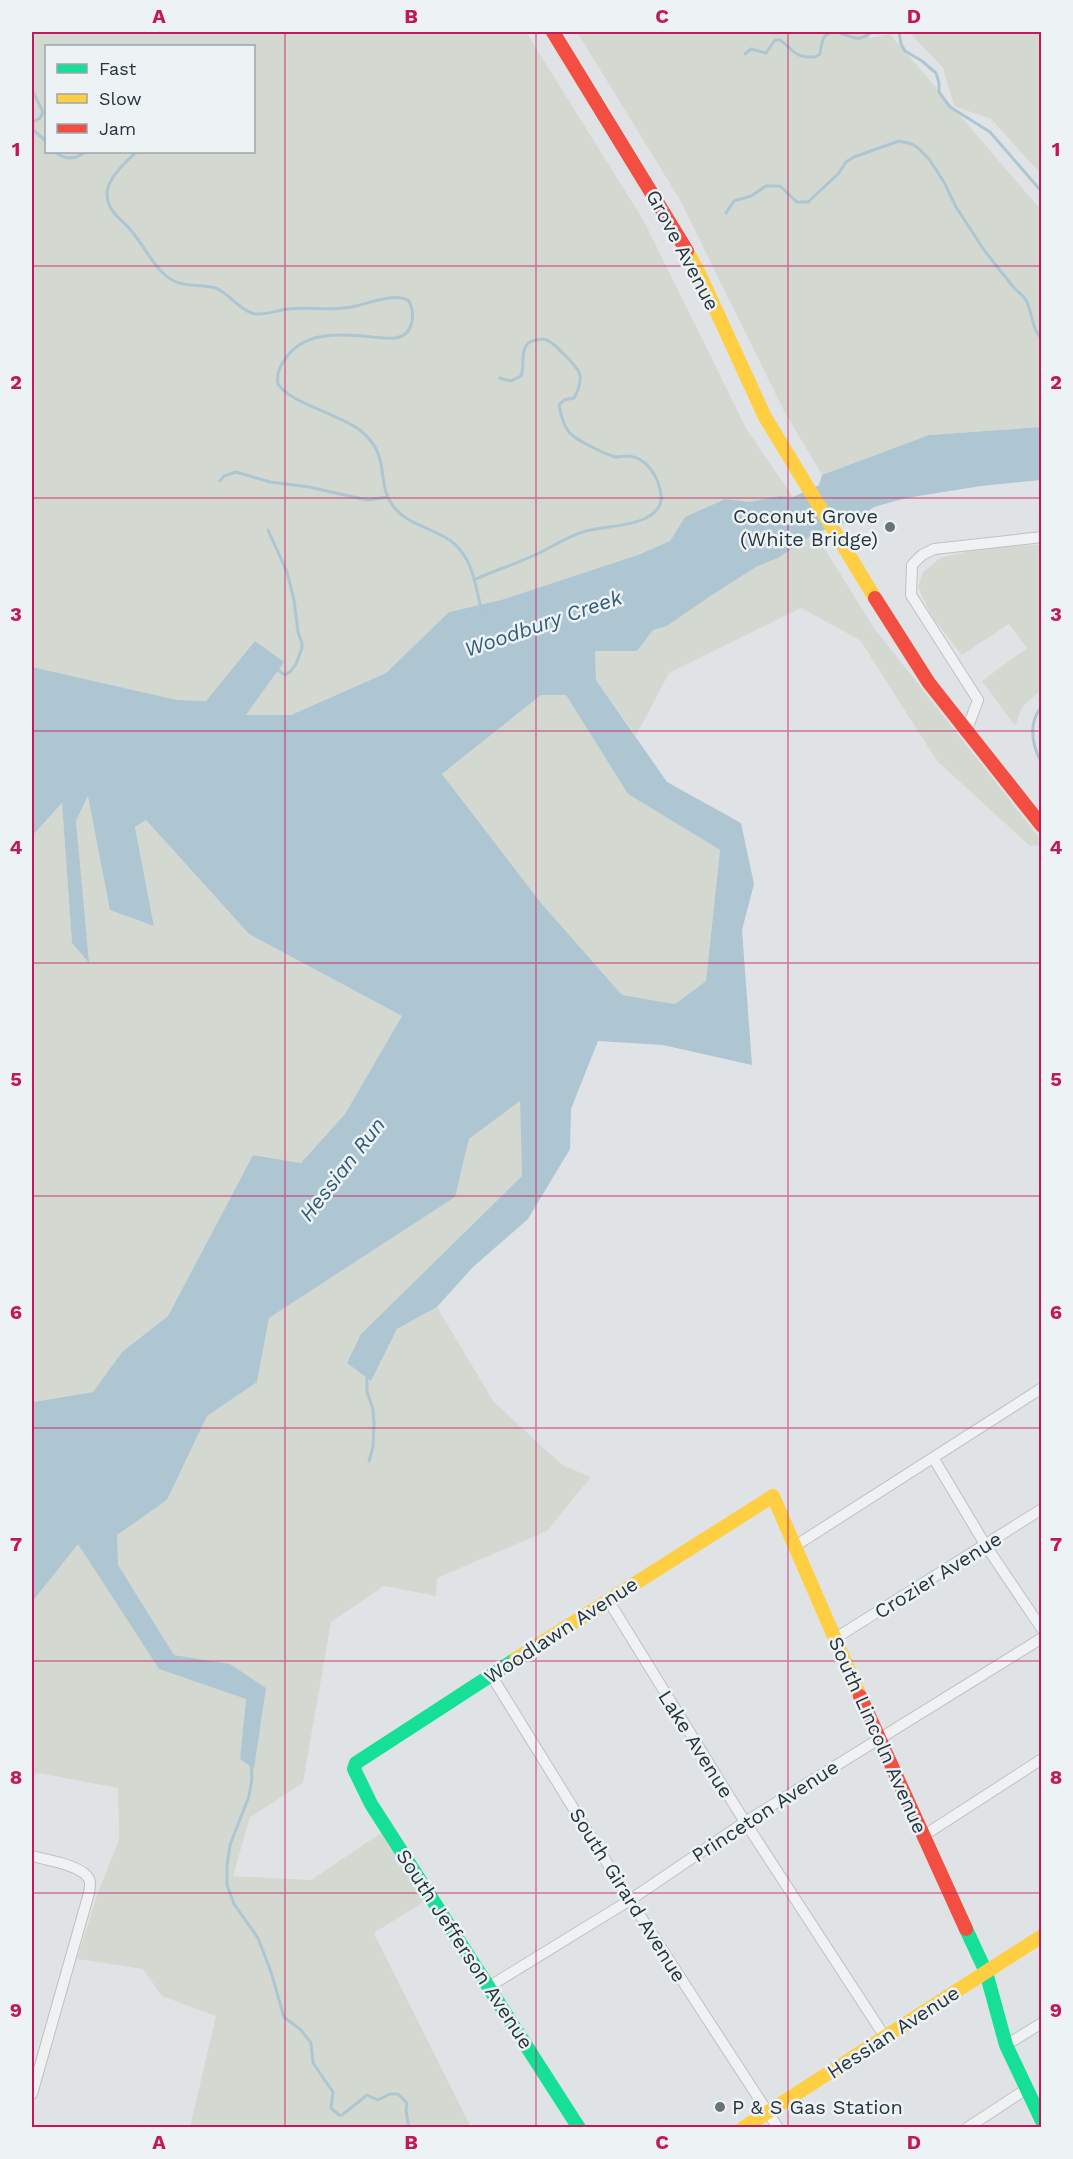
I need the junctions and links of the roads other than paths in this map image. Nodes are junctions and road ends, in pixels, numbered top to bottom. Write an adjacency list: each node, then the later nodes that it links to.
1 (553, 32): 3 (street, Grove Avenue)
2 (1041, 537): 3 (street)
3 (966, 732): 4 (street, Grove Avenue)
4 (1041, 826)
5 (1041, 1388): 6 (street)
6 (934, 1459): 9 (street); 10 (street)
7 (773, 1496): 9 (street, South Lincoln Avenue); 11 (street, Woodlawn Avenue)
8 (1041, 1509): 10 (street, Crozier Avenue)
9 (795, 1546): 14 (street, South Lincoln Avenue)
10 (986, 1546): 12 (street); 14 (street, Crozier Avenue)
11 (608, 1599): 15 (street, Woodlawn Avenue); 19 (street, Lake Avenue)
12 (1041, 1629)
13 (1041, 1638): 16 (street, Princeton Avenue)
14 (834, 1639): 16 (street, South Lincoln Avenue)
15 (491, 1675): 18 (street, Woodlawn Avenue); 22 (street, South Girard Avenue)
16 (879, 1738): 19 (street, Princeton Avenue); 20 (street, South Lincoln Avenue)
17 (1041, 1759): 20 (street)
18 (354, 1769): 25 (street, South Jefferson Avenue)
19 (745, 1822): 22 (street, Princeton Avenue); 27 (street, Lake Avenue)
20 (924, 1836): 24 (street, South Lincoln Avenue)
21 (32, 1856): 30 (street)
22 (630, 1900): 25 (street, Princeton Avenue); 31 (street, South Girard Avenue)
23 (1041, 1936): 24 (street, Hessian Avenue)
24 (986, 1972): 27 (street, Hessian Avenue); 28 (street, South Lincoln Avenue)
25 (490, 1986): 33 (street, South Jefferson Avenue)
26 (1041, 2024): 28 (street)
27 (885, 2037): 31 (street, Hessian Avenue)
28 (1006, 2045): 29 (street, South Lincoln Avenue)
29 (1025, 2090): 32 (street, South Lincoln Avenue); 36 (street)
30 (32, 2094)
31 (768, 2113): 34 (street, Hessian Avenue); 35 (street, South Girard Avenue)
32 (1040, 2114)
33 (579, 2127)
34 (743, 2127)
35 (778, 2127)
36 (967, 2127)

